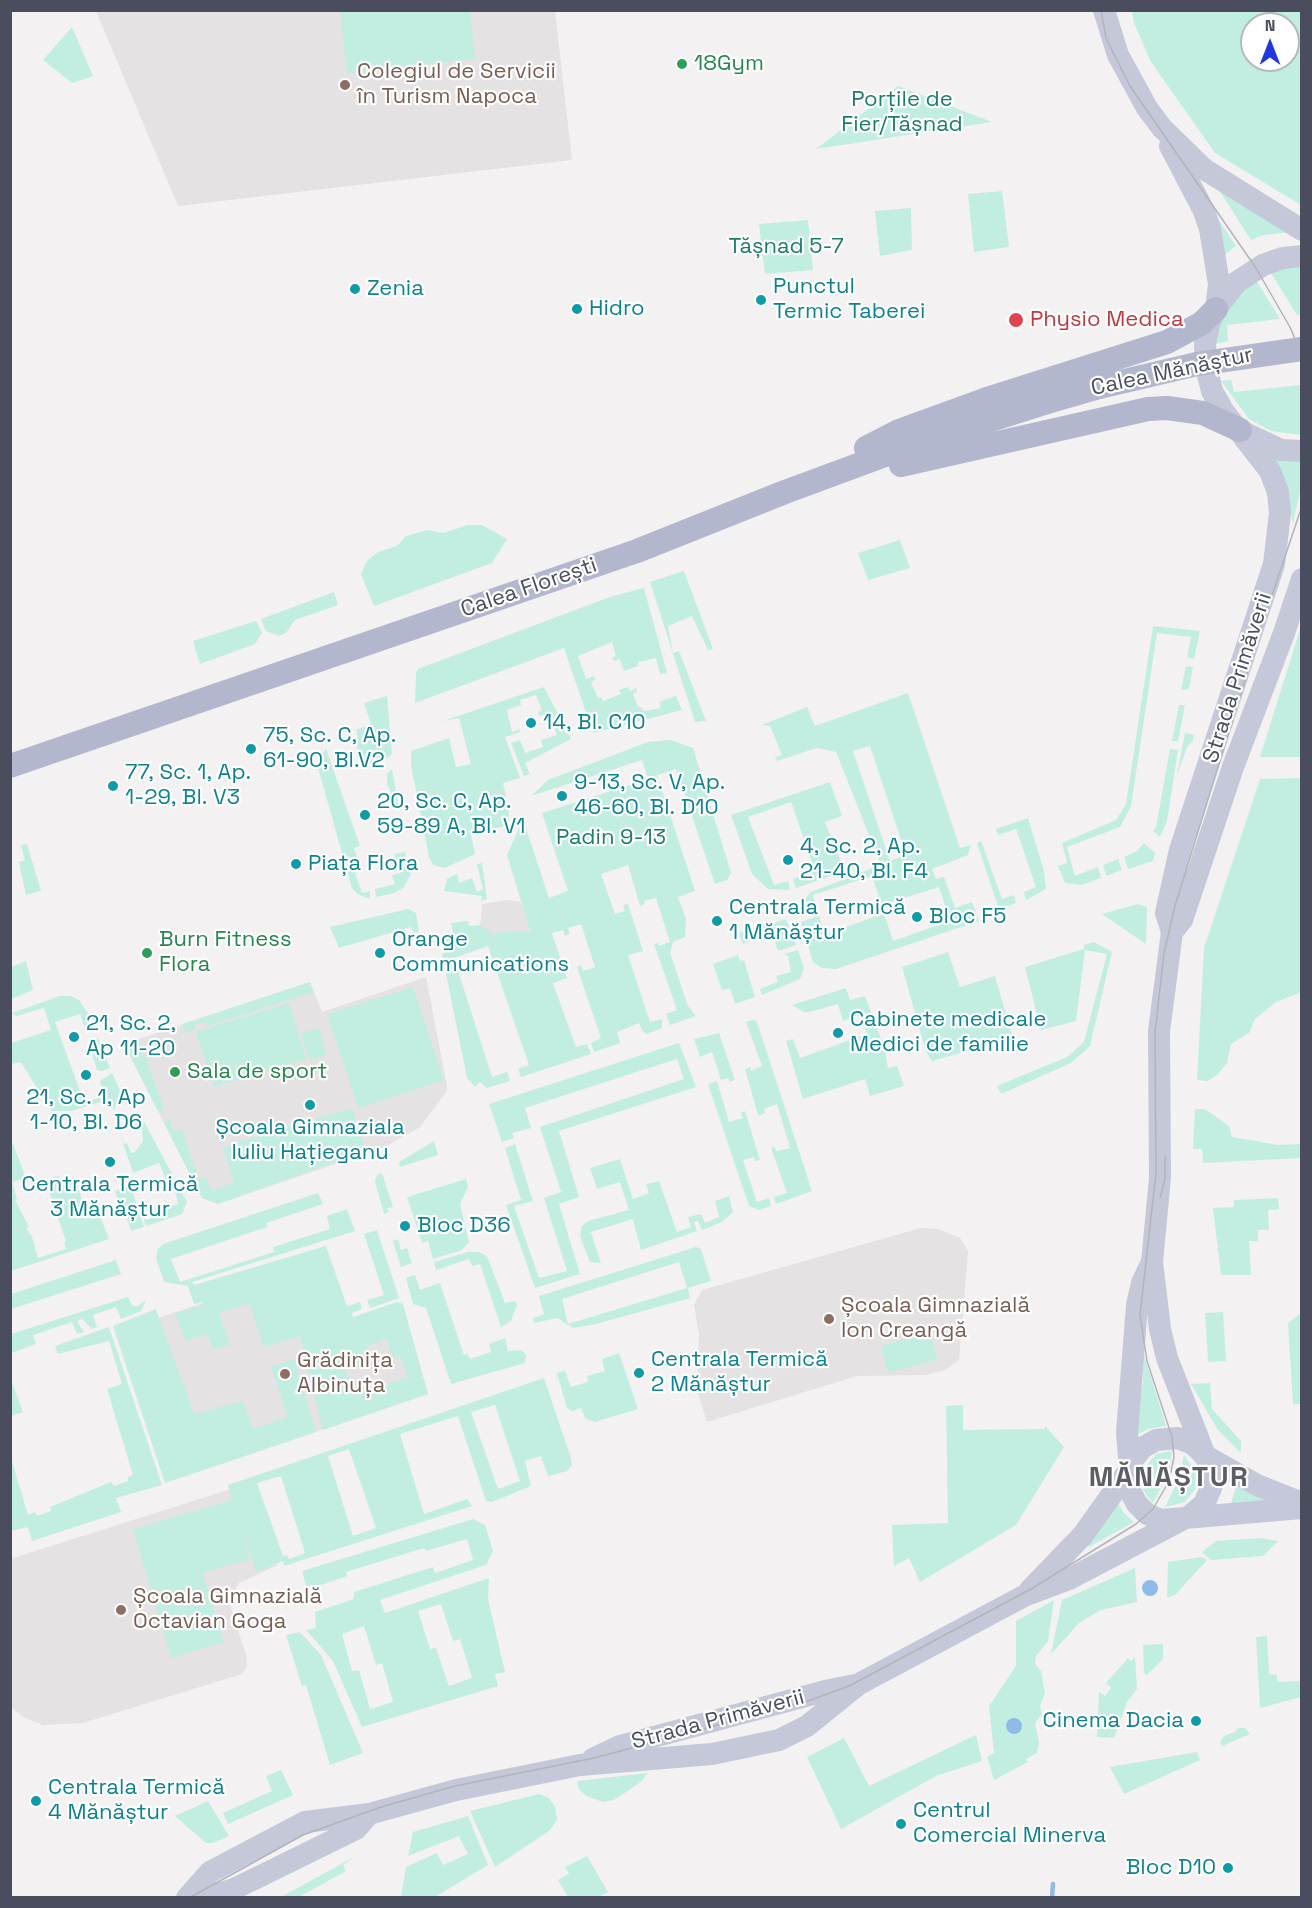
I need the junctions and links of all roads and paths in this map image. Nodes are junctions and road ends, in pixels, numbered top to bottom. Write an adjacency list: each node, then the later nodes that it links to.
1 (1104, 10): 2 (main road)
2 (1162, 128): 3 (main road); 5 (main road)
3 (1302, 230)
4 (1302, 256): 5 (main road, Strada Primăverii)
5 (1216, 309): 8 (main road, Strada Primăverii); 10 (main road)
6 (1302, 349): 7 (main road, Calea Mănăștur, bridge)
7 (1044, 403): 10 (main road, Calea Florești)
8 (1240, 430): 9 (main road, Strada Primăverii); 10 (main road); 13 (main road, Strada Primăverii)
9 (1302, 451)
10 (785, 492): 12 (main road, Calea Florești)
11 (1302, 579): 13 (main road, Strada Primăverii)
12 (10, 766)
13 (1172, 932): 14 (main road, Strada Primăverii)
14 (1152, 1262): 15 (main road, Strada Primăverii); 16 (main road, Strada Primăverii)
15 (1204, 1455): 16 (main road, Strada Primăverii); 17 (main road); 19 (main road, Strada Primăverii)
16 (1130, 1469): 19 (main road, Strada Primăverii); 20 (main road, Strada Primăverii)
17 (1302, 1503)
18 (1302, 1508): 19 (main road)
19 (1183, 1519): 20 (main road, Strada Primăverii)
20 (1024, 1596): 21 (main road, Strada Primăverii)
21 (859, 1684): 22 (main road, Strada Primăverii); 22 (main road, Strada Primăverii)
22 (580, 1765): 23 (main road, Strada Primăverii)
23 (369, 1814): 24 (main road, Strada Primăverii); 25 (main road, Strada Primăverii)
24 (187, 1898)
25 (205, 1898)

